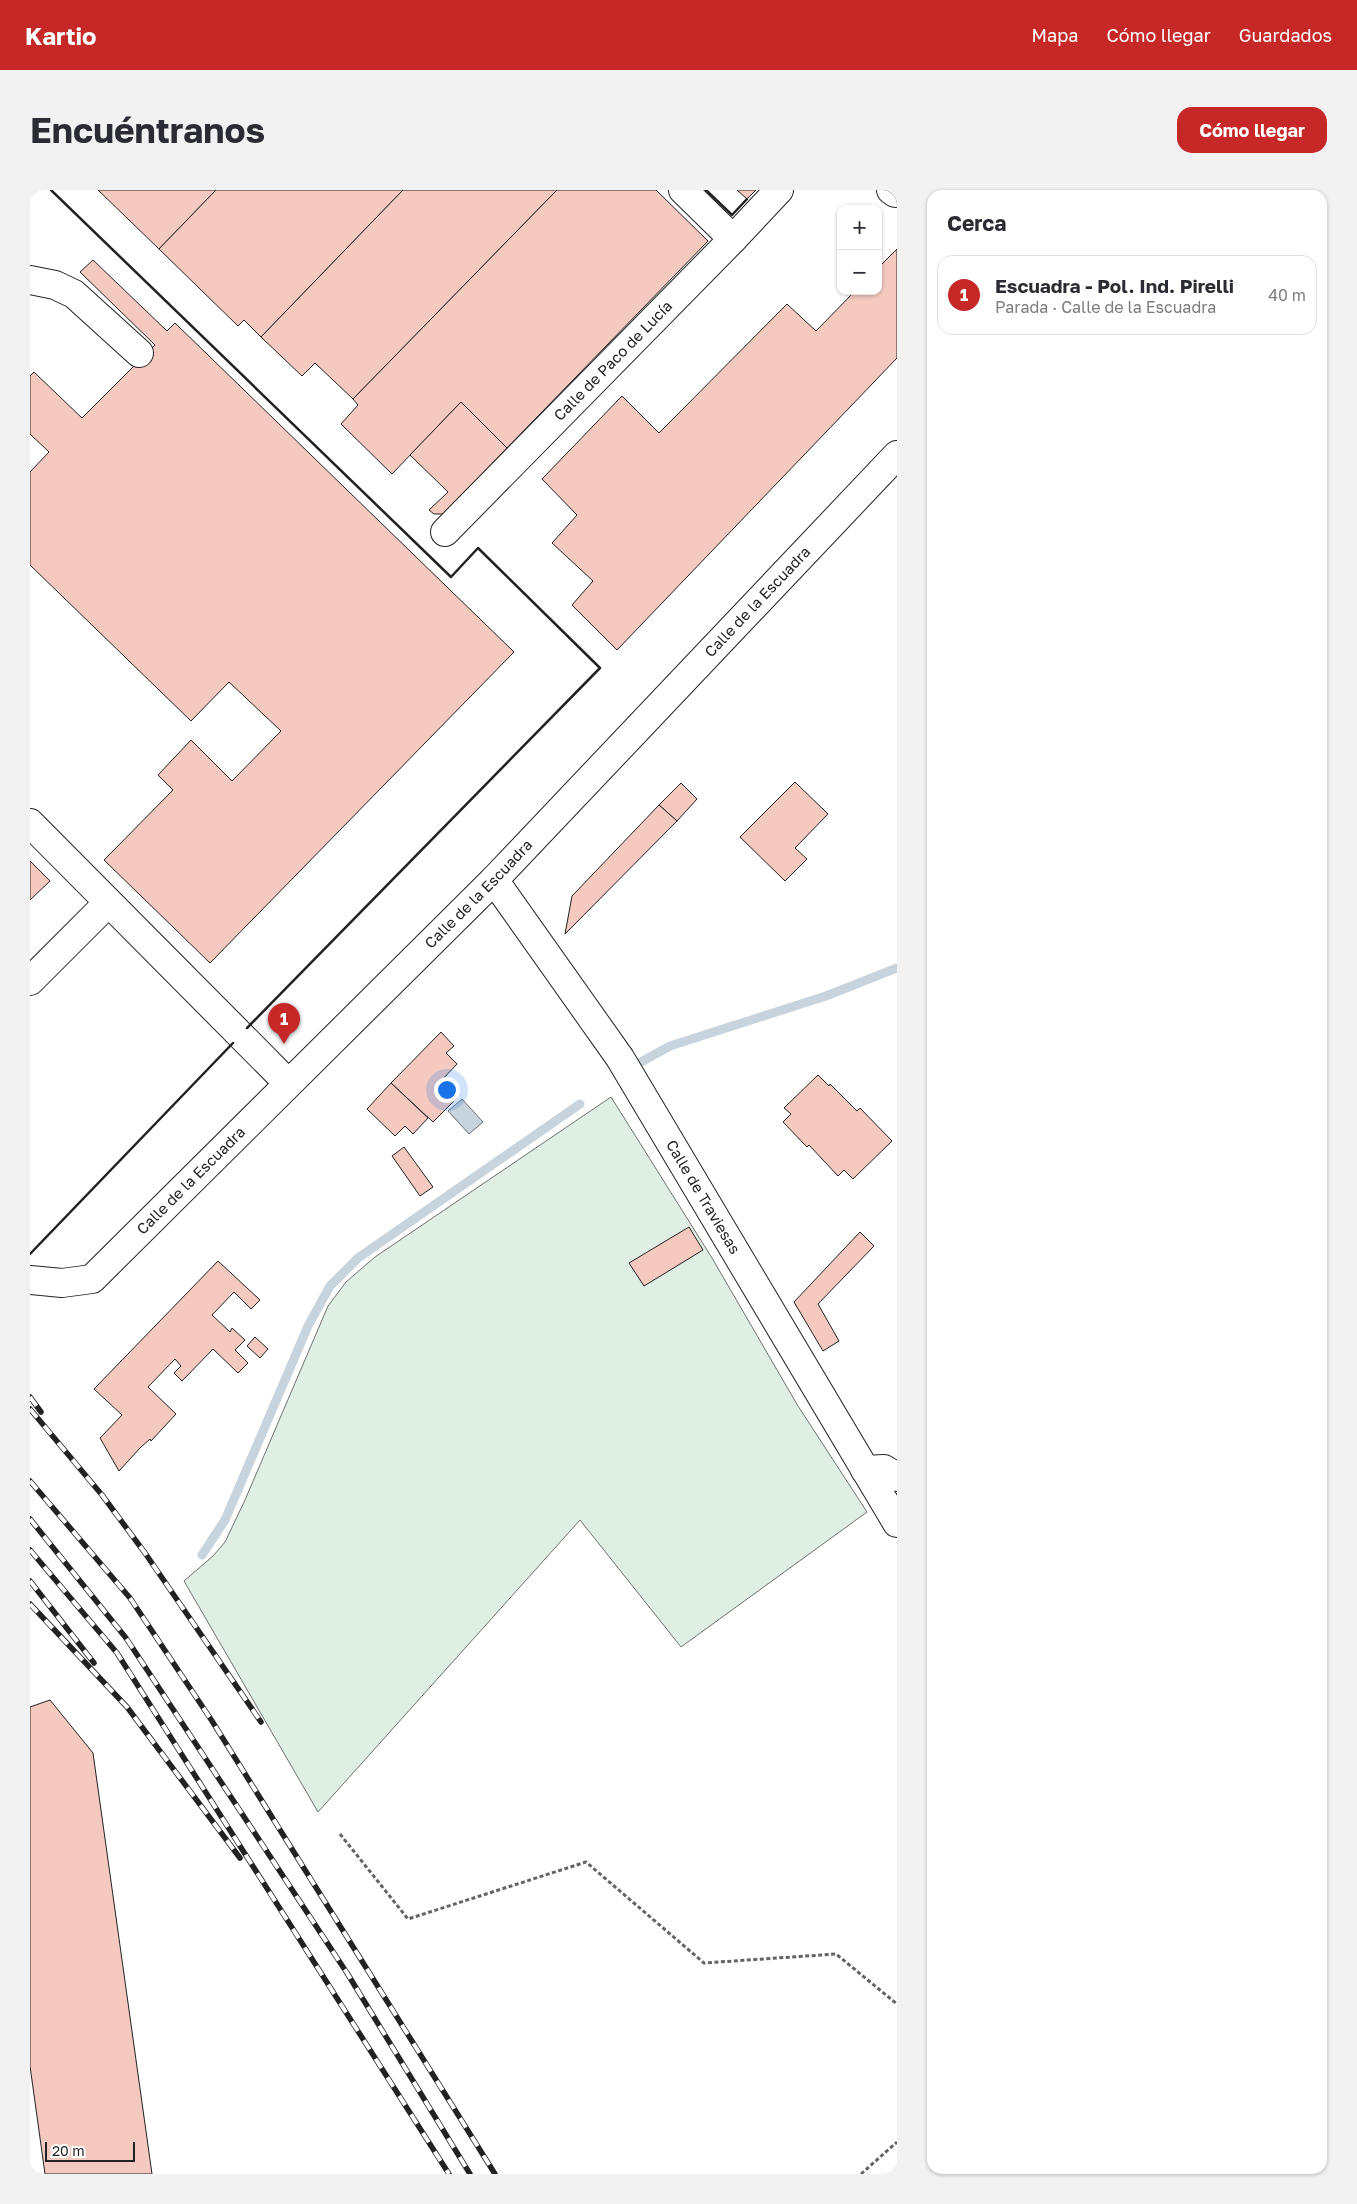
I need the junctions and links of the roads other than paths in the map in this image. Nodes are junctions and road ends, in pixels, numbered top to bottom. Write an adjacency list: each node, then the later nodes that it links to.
1 (683, 190): 3 (street)
2 (779, 190): 3 (street, Calle de Paco de Lucía)
3 (733, 239): 7 (street, Calle de Paco de Lucía)
4 (30, 280): 5 (street)
5 (139, 354)
6 (897, 455): 9 (street, Calle de la Escuadra)
7 (445, 532)
8 (30, 823): 10 (street)
9 (494, 880): 12 (street, Calle de la Escuadra); 14 (street, Calle de Traviesas)
10 (108, 902): 11 (street); 12 (street)
11 (30, 981)
12 (288, 1083): 13 (street, Calle de la Escuadra)
13 (30, 1280)
14 (865, 1470): 15 (street); 16 (street, Calle de Traviesas)
15 (897, 1477)
16 (897, 1523)

